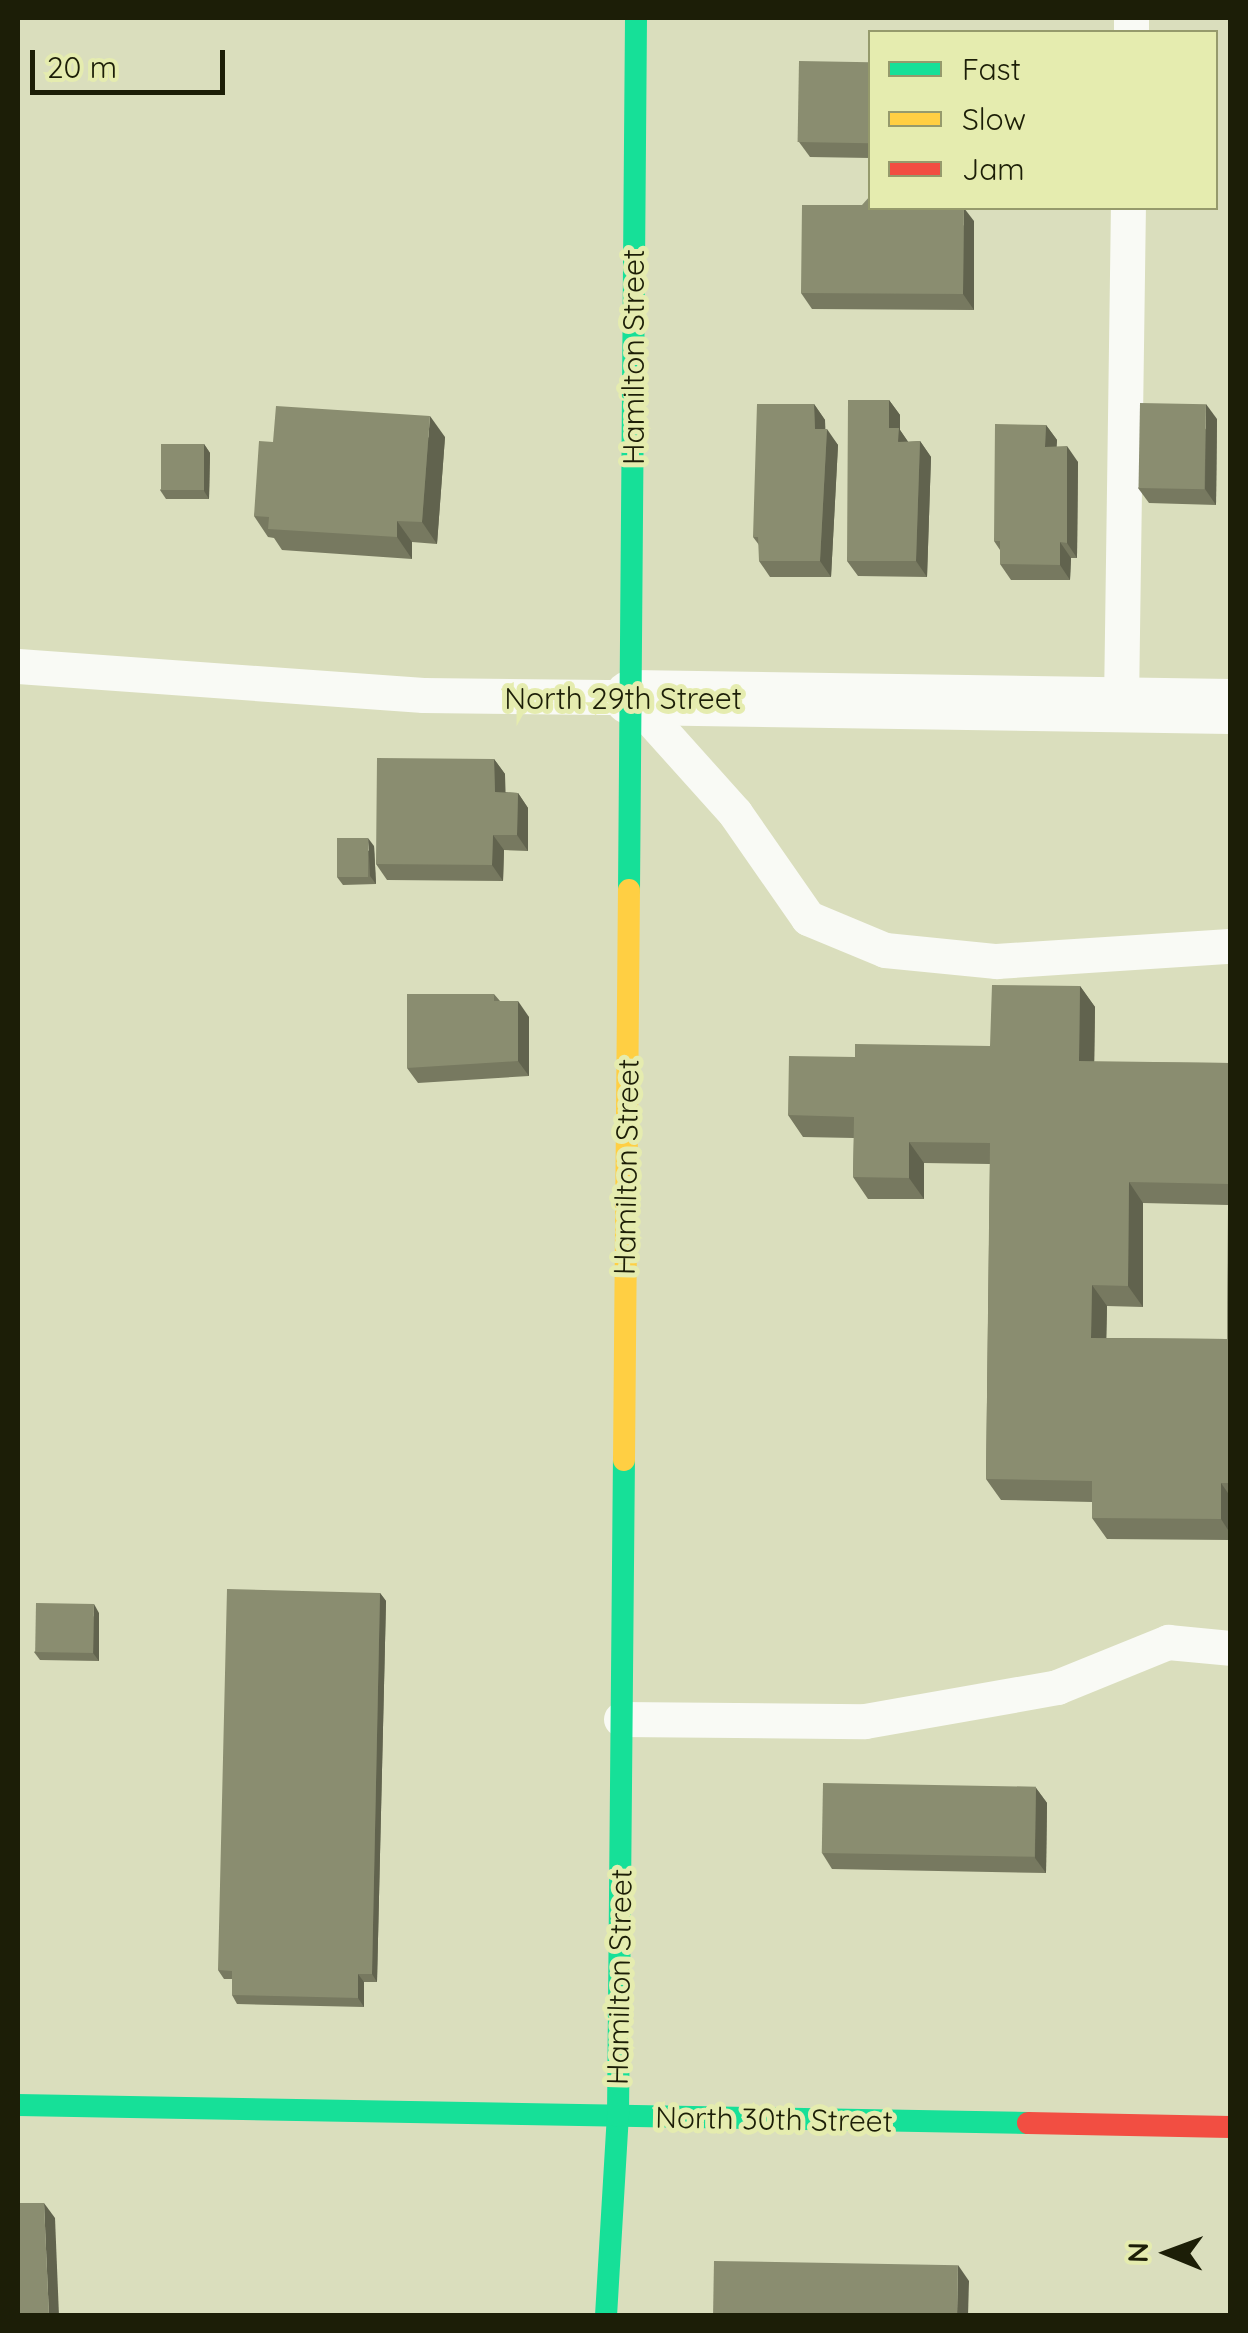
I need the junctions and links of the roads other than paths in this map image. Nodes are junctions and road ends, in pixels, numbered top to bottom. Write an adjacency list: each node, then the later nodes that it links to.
1 (636, 18): 4 (main road, Hamilton Street)
2 (1128, 210): 5 (lane)
3 (18, 666): 4 (lane, North 29th Street)
4 (630, 696): 5 (street, North 29th Street); 7 (lane); 9 (main road, Hamilton Street)
5 (1120, 704): 6 (street, North 29th Street)
6 (1230, 706)
7 (1230, 946)
8 (1230, 1648): 9 (lane)
9 (622, 1718): 11 (main road, Hamilton Street)
10 (18, 2105): 11 (main road, North 30th Street)
11 (618, 2116): 12 (main road, North 30th Street); 13 (main road, Hamilton Street)
12 (1230, 2127)
13 (606, 2316)

